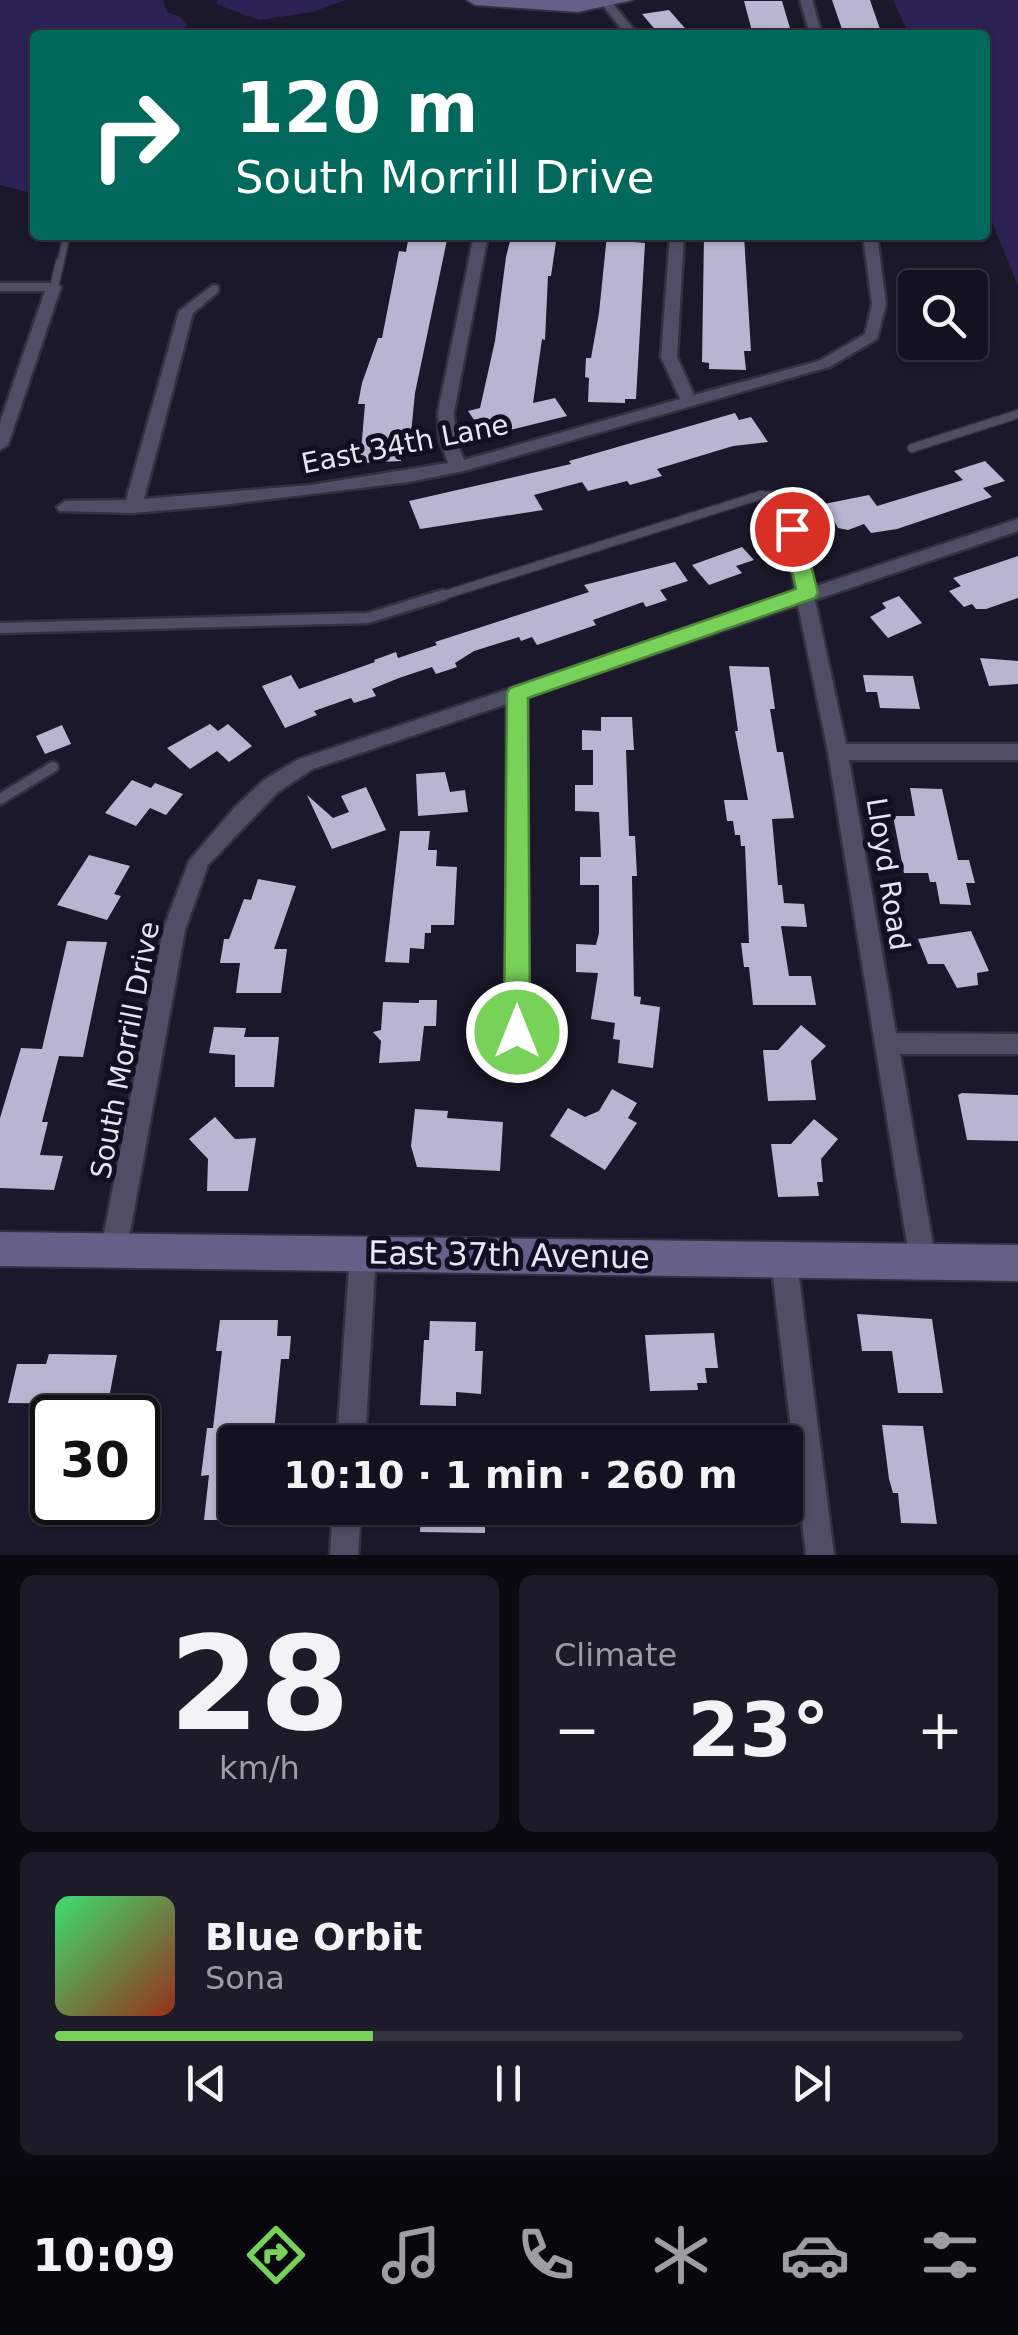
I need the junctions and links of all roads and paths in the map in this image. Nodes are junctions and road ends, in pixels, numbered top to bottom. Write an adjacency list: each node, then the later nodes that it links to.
1 (476, 0): 4 (street)
2 (625, 0): 4 (street)
3 (806, 0): 6 (street)
4 (607, 3): 5 (street)
5 (628, 30)
6 (815, 30)
7 (65, 240): 12 (lane)
8 (481, 240): 18 (street)
9 (677, 240): 14 (street)
10 (871, 240): 14 (street, East 34th Lane)
11 (0, 287): 12 (street)
12 (54, 287): 16 (street)
13 (213, 289): 20 (street)
14 (688, 401): 18 (street, East 34th Lane)
15 (1018, 414): 17 (lane)
16 (2, 434)
17 (912, 448)
18 (458, 467): 20 (street, East 34th Lane)
19 (785, 497): 23 (street, Lloyd Road); 24 (lane)
20 (133, 506): 21 (street, East 34th Lane)
21 (65, 507)
22 (1018, 525): 23 (street, South Morrill Drive)
23 (808, 593): 25 (street, South Morrill Drive); 26 (street, Lloyd Road)
24 (0, 628)
25 (518, 693): 30 (street); 34 (street, South Morrill Drive)
26 (838, 752): 27 (street); 31 (street, Lloyd Road)
27 (1018, 752)
28 (53, 767): 29 (lane)
29 (0, 800)
30 (517, 1032)
31 (886, 1043): 32 (street); 37 (street, Lloyd Road)
32 (1018, 1044)
33 (0, 1249): 34 (street, East 37th Avenue)
34 (114, 1249): 35 (street, East 37th Avenue)
35 (364, 1252): 36 (street, East 37th Avenue); 39 (street)
36 (784, 1260): 37 (street, East 37th Avenue); 42 (street)
37 (924, 1262): 38 (street, East 37th Avenue)
38 (1018, 1263)
39 (352, 1425)
40 (346, 1525): 41 (street)
41 (344, 1555)
42 (820, 1555)

